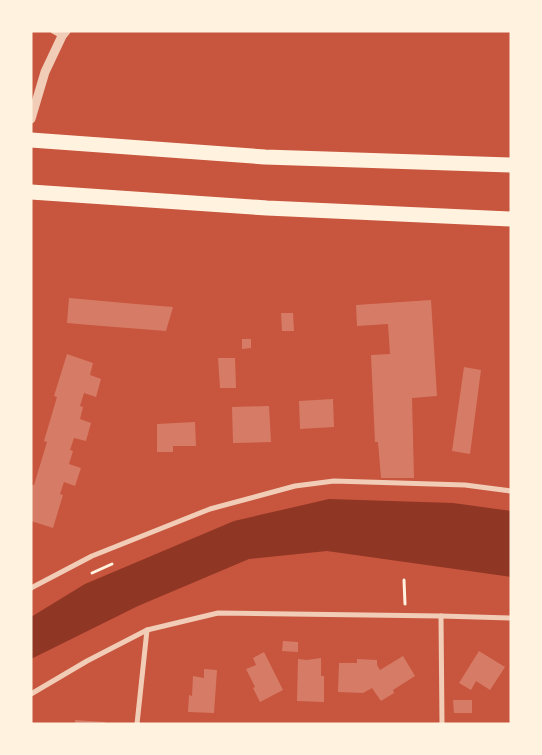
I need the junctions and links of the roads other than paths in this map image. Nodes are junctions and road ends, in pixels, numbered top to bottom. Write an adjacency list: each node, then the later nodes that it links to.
1 (53, 31): 2 (street)
2 (64, 33): 3 (street)
3 (31, 119)
4 (31, 140): 5 (highway)
5 (511, 165)
6 (31, 192): 7 (highway)
7 (511, 219)
8 (511, 491): 9 (street)
9 (31, 588)
10 (441, 616): 11 (street); 12 (street); 15 (street)
11 (511, 618)
12 (147, 630): 13 (street); 14 (street)
13 (31, 694)
14 (137, 724)
15 (442, 724)

